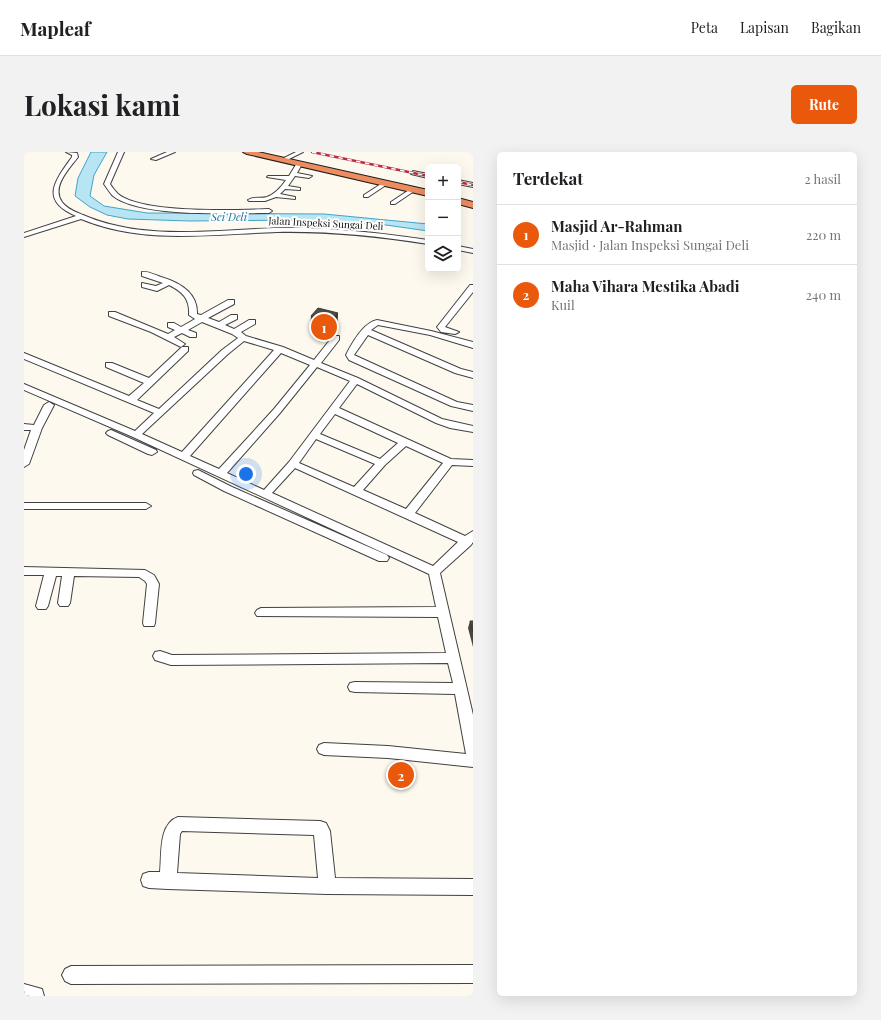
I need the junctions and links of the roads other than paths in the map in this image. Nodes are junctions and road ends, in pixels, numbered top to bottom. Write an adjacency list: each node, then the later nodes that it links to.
1 (69, 152): 33 (street, Jalan Inspeksi Sungai Deli)
2 (121, 152): 32 (street)
3 (172, 152): 7 (street)
4 (247, 152): 8 (highway)
5 (260, 152): 8 (highway)
6 (300, 152): 8 (street)
7 (154, 159)
8 (285, 159): 9 (highway); 21 (highway)
9 (299, 164): 13 (street); 15 (highway)
10 (413, 173): 11 (street)
11 (425, 175)
12 (270, 176): 13 (street)
13 (291, 176): 14 (street); 18 (street)
14 (309, 176)
15 (386, 183): 20 (highway); 24 (street)
16 (461, 183): 17 (street)
17 (473, 185)
18 (283, 187): 19 (street); 23 (street)
19 (298, 189)
20 (414, 189): 22 (highway); 30 (street)
21 (425, 190)
22 (425, 191)
23 (274, 195): 25 (street); 26 (street)
24 (366, 196)
25 (293, 198)
26 (251, 200)
27 (460, 200): 31 (highway)
28 (461, 200): 29 (highway)
29 (473, 202)
30 (393, 203)
31 (473, 205)
32 (269, 211)
33 (80, 217): 34 (street); 35 (street, Jalan Inspeksi Sungai Deli)
34 (24, 235)
35 (425, 242)
36 (461, 249): 37 (street)
37 (473, 251)
38 (145, 274): 39 (street)
39 (160, 278): 40 (street); 40 (street)
40 (170, 282): 45 (street)
41 (473, 287): 54 (street)
42 (231, 302): 45 (street)
43 (112, 314): 53 (street)
44 (234, 317): 48 (street)
45 (200, 319): 48 (street); 49 (street)
46 (252, 322): 51 (street)
47 (170, 324): 49 (street)
48 (220, 325): 51 (street)
49 (183, 329): 52 (street); 53 (street)
50 (366, 331): 57 (street); 62 (street); 69 (street)
51 (235, 332): 55 (street)
52 (193, 335)
53 (169, 337): 64 (street)
54 (473, 337)
55 (243, 338): 58 (street); 71 (street)
56 (336, 338): 60 (street)
57 (473, 345)
58 (280, 349): 60 (street); 78 (street)
59 (24, 356): 67 (street)
60 (316, 364): 63 (street); 84 (street)
61 (109, 365): 64 (street)
62 (473, 375)
63 (355, 380): 70 (street); 74 (street)
64 (150, 382): 67 (street)
65 (24, 387): 75 (street)
66 (24, 392): 68 (street)
67 (131, 400): 71 (street)
68 (49, 405): 73 (street); 94 (street)
69 (473, 408)
70 (335, 410): 76 (street); 77 (street)
71 (161, 413): 75 (street)
72 (24, 427): 73 (street)
73 (37, 428): 82 (street)
74 (473, 429)
75 (136, 435): 78 (street)
76 (314, 435): 80 (street); 83 (street)
77 (404, 443): 79 (street); 80 (street)
78 (183, 457): 84 (street)
79 (449, 462): 81 (street); 89 (street)
80 (382, 463): 85 (street)
81 (473, 463)
82 (24, 464)
83 (294, 464): 85 (street); 86 (street)
84 (220, 474): 86 (street)
85 (356, 491): 89 (street)
86 (265, 495): 94 (street)
87 (24, 506): 88 (street)
88 (146, 506)
89 (408, 514): 90 (street)
90 (470, 538): 94 (street)
91 (24, 571): 92 (street)
92 (51, 571): 93 (street); 96 (street)
93 (69, 571): 95 (street); 99 (street)
94 (434, 576): 97 (street)
95 (64, 603)
96 (42, 606)
97 (443, 612): 98 (street); 101 (street)
98 (261, 613)
99 (149, 623)
100 (160, 656): 101 (street)
101 (453, 658): 103 (street)
102 (355, 687): 103 (street)
103 (461, 689): 105 (street)
104 (324, 749): 106 (street)
105 (473, 753)
106 (473, 761)
107 (149, 880): 108 (street)
108 (168, 881): 109 (street); 109 (street)
109 (327, 886): 110 (street)
110 (473, 887)
111 (473, 974): 112 (street)
112 (71, 975)
113 (24, 993): 114 (street)
114 (35, 996)

